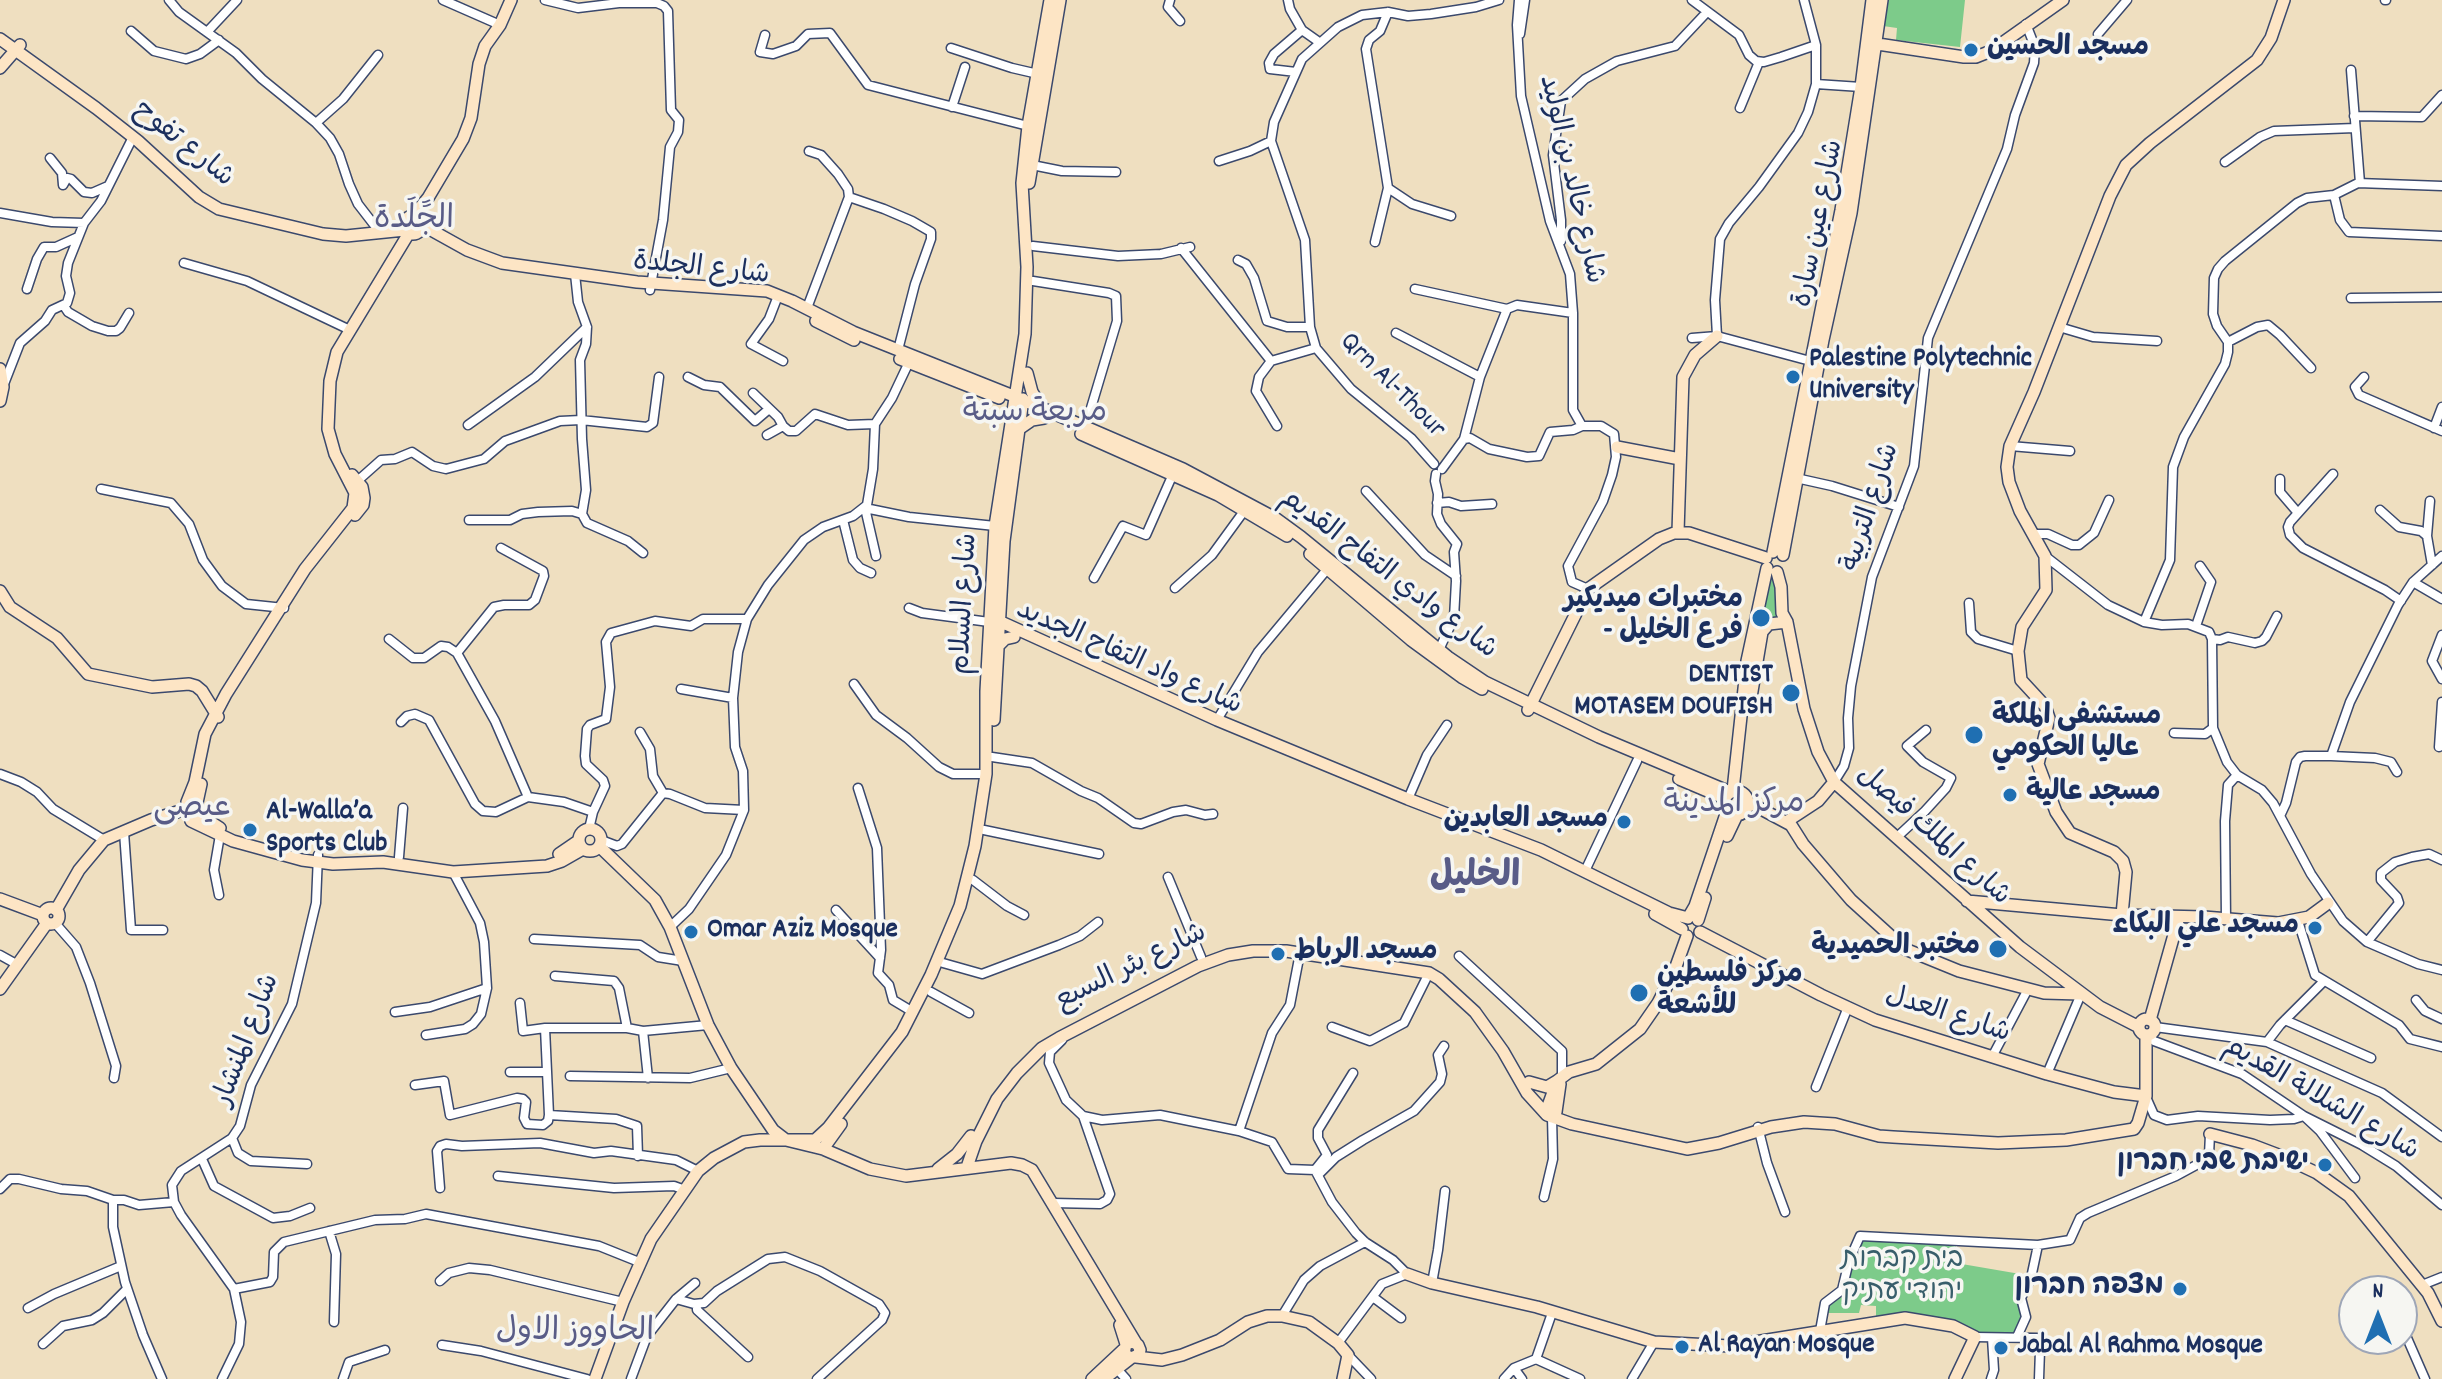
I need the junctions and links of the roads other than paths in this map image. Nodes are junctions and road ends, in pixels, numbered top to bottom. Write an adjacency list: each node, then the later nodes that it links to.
1 (169, 0): 28 (street)
2 (237, 0): 28 (street)
3 (443, 0): 25 (street)
4 (511, 0): 25 (street)
5 (545, 0): 83 (street)
6 (1050, 0): 45 (street, شارع السلام)
7 (1060, 0): 61 (street, شارع السلام)
8 (1170, 0): 23 (street)
9 (1288, 0): 26 (street)
10 (1480, 0): 20 (street)
11 (1499, 0): 20 (street)
12 (1522, 0): 78 (street, شارع خالد بن الوليد)
13 (1692, 0): 22 (street)
14 (1804, 0): 36 (street)
15 (1872, 0): 35 (street, شارع عين سارة)
16 (1882, 0): 35 (street, شارع عين سارة)
17 (2063, 0): 24 (street)
18 (2127, 0): 30 (street)
19 (2284, 0): 96 (street)
20 (1468, 6): 21 (street)
21 (1388, 12): 34 (street); 66 (street)
22 (1707, 12): 40 (street); 78 (street)
23 (1180, 21)
24 (2026, 24): 35 (street); 152 (street, شارع التربية)
25 (500, 25): 72 (street)
26 (1302, 30): 34 (street); 44 (street)
27 (131, 31): 33 (street)
28 (208, 31): 33 (street)
29 (0, 32): 37 (street)
30 (2098, 34)
31 (765, 35): 49 (street)
32 (0, 39): 37 (street, شارع تفوح)
33 (219, 40): 52 (street)
34 (1319, 42): 44 (street)
35 (1872, 43): 47 (street, شارع عين سارة); 108 (street, شارع عين سارة)
36 (1816, 45): 40 (street); 46 (street)
37 (18, 47): 42 (street); 55 (street, شارع تفوح); 73 (street)
38 (951, 48): 45 (street)
39 (378, 55): 52 (street)
40 (1759, 62): 50 (street)
41 (965, 67): 49 (street)
42 (0, 68)
43 (2351, 70): 51 (street)
44 (1296, 72): 56 (street)
45 (1038, 74): 53 (street, شارع السلام)
46 (1816, 84): 47 (street); 99 (street)
47 (1861, 87): 108 (street, شارع عين سارة)
48 (2442, 95): 51 (street)
49 (952, 107): 53 (street)
50 (1740, 108)
51 (2354, 116): 54 (street)
52 (316, 123): 73 (street)
53 (1028, 126): 113 (street, شارع السلام)
54 (2355, 128): 60 (street); 63 (street)
55 (133, 137): 64 (street); 73 (street, شارع تفوح)
56 (1271, 141): 59 (street); 95 (street, Qrn Al-Thour)
57 (809, 151): 68 (street)
58 (50, 158): 64 (street)
59 (1219, 161)
60 (2225, 162)
61 (1032, 165): 62 (street); 77 (street, شارع السلام)
62 (1116, 172)
63 (2360, 183): 65 (street); 67 (street)
64 (109, 185): 71 (street)
65 (2442, 186)
66 (1388, 188): 70 (street); 76 (street)
67 (2334, 195): 75 (street); 102 (street)
68 (849, 197): 90 (street); 104 (street)
69 (0, 213): 71 (street)
70 (1451, 216)
71 (84, 223): 74 (street)
72 (413, 225): 73 (street); 81 (street, شارع الجلدة); 97 (street)
73 (376, 230)
74 (79, 236): 84 (street); 89 (street)
75 (2442, 236)
76 (1375, 242)
77 (1033, 246): 82 (street, شارع السلام); 107 (street)
78 (1561, 246): 93 (street, شارع خالد بن الوليد)
79 (1238, 260): 95 (street)
80 (184, 263): 97 (street)
81 (576, 277): 83 (street, شارع الجلدة); 94 (street)
82 (1033, 281): 113 (street, شارع السلام); 129 (street)
83 (650, 286): 88 (street, شارع الجلدة); 90 (street, شارع الجلدة)
84 (27, 289)
85 (1415, 289): 91 (street)
86 (2442, 297): 87 (street)
87 (2351, 298)
88 (776, 301): 105 (street, شارع الجلدة); 106 (street)
89 (64, 306): 92 (street); 116 (street)
90 (807, 308): 104 (street, شارع الجلدة)
91 (1507, 309): 93 (street); 114 (street)
92 (129, 313)
93 (1573, 313): 130 (street, شارع خالد بن الوليد)
94 (587, 327): 124 (street); 126 (street)
95 (1310, 327): 103 (street, Qrn Al-Thour)
96 (2059, 327): 101 (street); 135 (street)
97 (350, 330): 144 (street)
98 (1396, 333): 114 (street)
99 (1717, 336): 100 (street); 108 (street); 138 (street)
100 (1692, 338)
101 (2157, 341)
102 (2228, 342): 109 (street); 187 (street)
103 (1316, 348): 107 (street); 139 (street, Qrn Al-Thour)
104 (898, 350): 105 (street, شارع الجلدة)
105 (910, 359): 117 (street, شارع الجلدة); 120 (street, شارع الجلدة); 125 (street)
106 (783, 361)
107 (1271, 361): 128 (street)
108 (1815, 362): 142 (street, شارع عين سارة)
109 (2311, 368)
110 (0, 369): 116 (street)
111 (659, 377): 124 (street)
112 (688, 377): 122 (street)
113 (1023, 377): 117 (street); 120 (street, شارع السلام); 123 (street)
114 (1480, 377): 134 (street)
115 (2364, 377): 132 (street)
116 (3, 387): 119 (street)
117 (996, 389): 120 (street, شارع الجلدة)
118 (753, 393): 122 (street)
119 (0, 401)
120 (1019, 402): 123 (street, شارع وادي التفاح القديم); 131 (street, شارع السلام); 159 (street, شارع السلام)
121 (2442, 407): 132 (street)
122 (769, 409): 127 (street)
123 (1044, 413): 129 (street, شارع وادي التفاح القديم); 131 (street); 140 (street, شارع وادي التفاح القديم)
124 (581, 420): 144 (street); 156 (street)
125 (875, 424): 127 (street); 153 (street)
126 (468, 425)
127 (783, 426): 133 (street)
128 (1277, 426)
129 (1085, 428): 151 (street, شارع وادي التفاح القديم)
130 (1578, 428): 134 (street); 136 (street)
131 (1019, 429): 159 (street, شارع السلام)
132 (2438, 429)
133 (767, 435)
134 (1464, 439): 139 (street)
135 (2010, 446): 137 (street); 161 (street)
136 (1617, 447): 138 (street); 177 (street)
137 (2070, 451)
138 (1680, 459): 160 (street)
139 (1437, 469): 149 (street, Qrn Al-Thour)
140 (1173, 474): 151 (street, شارع وادي التفاح القديم); 174 (street)
141 (2333, 474): 155 (street)
142 (1791, 478): 152 (street); 168 (street); 168 (street, شارع عين سارة)
143 (2280, 479): 155 (street)
144 (355, 484): 182 (street)
145 (101, 489): 182 (street)
146 (1366, 491): 173 (street)
147 (2109, 500): 161 (street)
148 (2430, 501): 162 (street)
149 (1437, 503): 150 (street); 173 (street, Qrn Al-Thour)
150 (1492, 504)
151 (1247, 506): 170 (street, شارع وادي التفاح القديم); 176 (street)
152 (1899, 507): 220 (street, شارع التربية)
153 (865, 508): 158 (street); 159 (street); 165 (street)
154 (2380, 510): 162 (street)
155 (2298, 513): 180 (street)
156 (582, 514): 157 (street); 164 (street)
157 (469, 520)
158 (843, 520): 172 (street); 185 (street)
159 (1001, 524): 188 (street, شارع السلام)
160 (1678, 532): 168 (street); 177 (street)
161 (2035, 534): 166 (street)
162 (2427, 536): 169 (street)
163 (501, 548): 196 (street)
164 (643, 553)
165 (876, 556)
166 (2045, 556): 187 (street); 195 (street)
167 (2442, 556): 169 (street)
168 (1775, 562): 186 (street, شارع الملك فيصل); 223 (street)
169 (2432, 565): 175 (street)
170 (1329, 566): 197 (street, شارع وادي التفاح القديم); 205 (street)
171 (2200, 566): 189 (street)
172 (871, 573)
173 (1456, 576): 197 (street, Qrn Al-Thour)
174 (1094, 578)
175 (2413, 582): 179 (street); 180 (street)
176 (1175, 588)
177 (1588, 589): 203 (street)
178 (0, 591): 204 (street)
179 (2442, 599)
180 (2401, 601): 213 (street)
181 (1969, 603): 195 (street)
182 (282, 608): 204 (street)
183 (909, 608): 188 (street)
184 (2277, 616): 193 (street)
185 (747, 619): 201 (street); 230 (street)
186 (1787, 622): 220 (street, شارع الملك فيصل); 223 (street)
187 (2144, 622): 189 (street)
188 (995, 624): 191 (street, شارع واد التفاح الجديد); 194 (street, شارع السلام); 205 (street, شارع واد التفاح الجديد); 218 (street, شارع السلام)
189 (2196, 626): 193 (street)
190 (2442, 635): 198 (street)
191 (1014, 637): 194 (street); 264 (street, شارع واد التفاح الجديد)
192 (389, 639): 196 (street)
193 (2216, 641): 208 (street)
194 (997, 647): 214 (street, شارع السلام)
195 (2018, 651): 257 (street)
196 (457, 653): 224 (street)
197 (1437, 654): 203 (street, شارع وادي التفاح القديم)
198 (2442, 679)
199 (854, 684): 218 (street)
200 (681, 689): 201 (street)
201 (733, 698): 227 (street)
202 (2442, 702): 212 (street)
203 (1529, 708): 215 (street, شارع وادي التفاح القديم); 223 (street, شارع وادي التفاح القديم)
204 (217, 715): 228 (street)
205 (1217, 720): 225 (street, شارع واد التفاح الجديد)
206 (401, 722): 224 (street)
207 (1447, 725): 225 (street)
208 (2213, 728): 211 (street); 219 (street)
209 (1926, 730): 239 (street)
210 (640, 732): 222 (street)
211 (2174, 733)
212 (2439, 747)
213 (2327, 756): 216 (street); 233 (street)
214 (992, 757): 232 (street); 236 (street, شارع السلام)
215 (1637, 761): 223 (street, شارع وادي التفاح القديم); 247 (street)
216 (2397, 772)
217 (0, 774): 240 (street)
218 (986, 774): 289 (street, شارع السلام)
219 (2237, 775): 233 (street); 259 (street)
220 (1834, 782): 234 (street); 239 (street, شارع الملك فيصل)
221 (858, 788): 272 (street)
222 (663, 793): 227 (street); 241 (street)
223 (1735, 795): 231 (street); 231 (street); 234 (street)
224 (528, 797): 230 (street)
225 (1408, 799): 247 (street, شارع واد التفاح الجديد)
226 (403, 808): 244 (street)
227 (744, 810): 263 (street)
228 (193, 811): 229 (street); 229 (street); 238 (street); 245 (street)
229 (177, 812): 237 (street)
230 (593, 812): 235 (street)
231 (1732, 813): 264 (street)
232 (1213, 814)
233 (2280, 816): 254 (street)
234 (1786, 822): 282 (street)
235 (589, 829): 241 (street); 242 (street)
236 (984, 830): 243 (street); 250 (street, شارع السلام)
237 (124, 832): 240 (street); 265 (street)
238 (220, 835): 245 (street); 251 (street)
239 (1896, 838): 253 (street, شارع الملك فيصل)
240 (104, 840): 260 (street)
241 (600, 843): 242 (street); 263 (street)
242 (581, 845): 244 (street); 248 (street)
243 (1099, 854)
244 (399, 857): 245 (street)
245 (317, 859): 248 (street); 331 (street, شارع المنشار)
246 (2442, 860): 267 (street)
247 (1585, 871): 264 (street, شارع واد التفاح الجديد)
248 (453, 872): 280 (street)
249 (1168, 877): 271 (street)
250 (973, 880): 256 (street); 274 (street, شارع السلام)
251 (219, 895)
252 (0, 899): 260 (street)
253 (1966, 901): 257 (street); 284 (street, شارع الملك فيصل)
254 (2328, 903): 261 (street); 267 (street)
255 (836, 910): 272 (street)
256 (1024, 915)
257 (2122, 915): 258 (street)
258 (2179, 917): 259 (street); 297 (street)
259 (2226, 919): 261 (street)
260 (48, 920): 275 (street); 312 (street)
261 (2298, 921): 279 (street)
262 (1098, 922): 274 (street)
263 (670, 927): 273 (street)
264 (1691, 927): 287 (street, شارع العدل); 314 (street)
265 (163, 930)
266 (534, 939): 273 (street)
267 (2367, 942): 276 (street)
268 (1300, 953): 277 (street, شارع بئر السبع); 299 (street, شارع بئر السبع); 327 (street)
269 (0, 955): 275 (street)
270 (1459, 956): 314 (street)
271 (1201, 957): 315 (street, شارع بئر السبع); 329 (street, شارع بئر السبع)
272 (880, 958): 289 (street)
273 (683, 961): 293 (street)
274 (943, 963): 283 (street, شارع السلام)
275 (18, 965): 281 (street)
276 (2442, 970)
277 (1429, 973): 294 (street); 319 (street)
278 (555, 976): 296 (street)
279 (2324, 981): 292 (street); 303 (street)
280 (487, 988): 288 (street); 300 (street)
281 (0, 989)
282 (2028, 989): 284 (street); 304 (street)
283 (931, 992): 290 (street); 334 (street, شارع السلام)
284 (2081, 994): 297 (street, شارع الملك فيصل); 310 (street)
285 (2416, 1000): 291 (street)
286 (520, 1003): 295 (street)
287 (1848, 1007): 304 (street, شارع العدل); 317 (street)
288 (395, 1012)
289 (913, 1012): 333 (street, شارع السلام)
290 (969, 1013)
291 (2442, 1019)
292 (2285, 1020): 301 (street); 305 (street)
293 (708, 1025): 298 (street); 306 (street)
294 (1332, 1027)
295 (545, 1028): 296 (street); 308 (street)
296 (627, 1028): 298 (street)
297 (2148, 1029): 301 (street); 318 (street); 322 (street, شارع الشلالة القديم)
298 (643, 1031): 313 (street)
299 (1069, 1033): 321 (street); 335 (street, شارع بئر السبع)
300 (426, 1035)
301 (2267, 1042): 330 (street)
302 (1444, 1046): 342 (street)
303 (2442, 1047)
304 (1992, 1057): 310 (street, شارع العدل)
305 (2371, 1058)
306 (731, 1068): 313 (street); 323 (street)
307 (510, 1072): 308 (street)
308 (546, 1072): 320 (street)
309 (1353, 1073): 342 (street)
310 (2047, 1074): 318 (street, شارع العدل)
311 (570, 1076): 313 (street)
312 (114, 1078)
313 (648, 1078)
314 (1560, 1078): 315 (street); 319 (street)
315 (1529, 1082): 319 (street, شارع بئر السبع)
316 (415, 1085): 320 (street)
317 (1816, 1087)
318 (2146, 1096): 322 (street); 326 (street)
319 (1552, 1112): 324 (street); 350 (street)
320 (549, 1115): 336 (street)
321 (1083, 1116): 327 (street); 353 (street)
322 (2304, 1116): 345 (street); 354 (street, شارع الشلالة القديم)
323 (767, 1121): 332 (street); 333 (street)
324 (1758, 1128): 326 (street); 356 (street)
325 (2149, 1128): 326 (street)
326 (2134, 1129)
327 (1239, 1131): 342 (street)
328 (2210, 1134): 359 (street); 367 (street)
329 (971, 1136): 340 (street, شارع بئر السبع); 343 (street)
330 (2442, 1137)
331 (232, 1138): 337 (street, شارع المنشار); 338 (street)
332 (760, 1140): 333 (street); 341 (street)
333 (786, 1140): 334 (street)
334 (823, 1149): 343 (street)
335 (973, 1150): 339 (street); 340 (street, شارع بئر السبع)
336 (638, 1156): 341 (street); 346 (street)
337 (202, 1159): 352 (street, شارع المنشار); 355 (street)
338 (307, 1164)
339 (986, 1164): 340 (street); 353 (street)
340 (964, 1167): 343 (street)
341 (698, 1171): 348 (street)
342 (1317, 1172): 358 (street)
343 (923, 1174)
344 (498, 1176): 348 (street)
345 (2355, 1178)
346 (440, 1188)
347 (0, 1189): 351 (street)
348 (685, 1190): 360 (street)
349 (1445, 1191): 366 (street)
350 (1544, 1197)
351 (113, 1200): 352 (street); 361 (street)
352 (174, 1202): 369 (street)
353 (1053, 1203): 389 (street)
354 (2442, 1205)
355 (310, 1208)
356 (1785, 1212)
357 (329, 1231): 360 (street); 369 (street); 379 (street)
358 (1365, 1242): 362 (street); 376 (street)
359 (2038, 1245): 380 (street); 382 (street)
360 (639, 1262): 372 (street)
361 (121, 1266): 368 (street); 374 (street)
362 (1407, 1274): 366 (street); 370 (street)
363 (2442, 1277): 367 (street)
364 (440, 1281): 372 (street)
365 (695, 1283): 371 (street)
366 (1432, 1283): 375 (street)
367 (2422, 1285): 378 (street)
368 (127, 1289): 386 (street); 396 (street)
369 (234, 1289): 397 (street)
370 (1373, 1297): 377 (street); 385 (street)
371 (676, 1299): 373 (street); 401 (street)
372 (623, 1302): 400 (street)
373 (697, 1304): 392 (street); 402 (street)
374 (28, 1308)
375 (1552, 1313): 384 (street); 393 (street)
376 (1282, 1316): 385 (street); 389 (street)
377 (1401, 1318)
378 (2442, 1321)
379 (334, 1322)
380 (1820, 1331): 381 (street); 384 (street)
381 (1975, 1337): 383 (street); 412 (street)
382 (2017, 1337): 383 (street); 414 (street)
383 (1992, 1338): 413 (street)
384 (1654, 1342): 411 (street)
385 (1338, 1343): 390 (street)
386 (43, 1344)
387 (442, 1345): 399 (street)
388 (385, 1350): 398 (street)
389 (1132, 1350): 395 (street); 403 (street)
390 (1348, 1355): 406 (street); 407 (street)
391 (2414, 1355): 415 (street)
392 (748, 1357)
393 (1536, 1359): 394 (street); 410 (street)
394 (1514, 1368): 408 (street); 409 (street)
395 (1117, 1369): 404 (street); 405 (street)
396 (162, 1379)
397 (222, 1379)
398 (343, 1379)
399 (587, 1379)
400 (595, 1379)
401 (631, 1379)
402 (817, 1379)
403 (1092, 1379)
404 (1103, 1379)
405 (1126, 1379)
406 (1343, 1379)
407 (1371, 1379)
408 (1504, 1379)
409 (1522, 1379)
410 (1580, 1379)
411 (1632, 1379)
412 (1955, 1379)
413 (1991, 1379)
414 (2039, 1379)
415 (2425, 1379)

